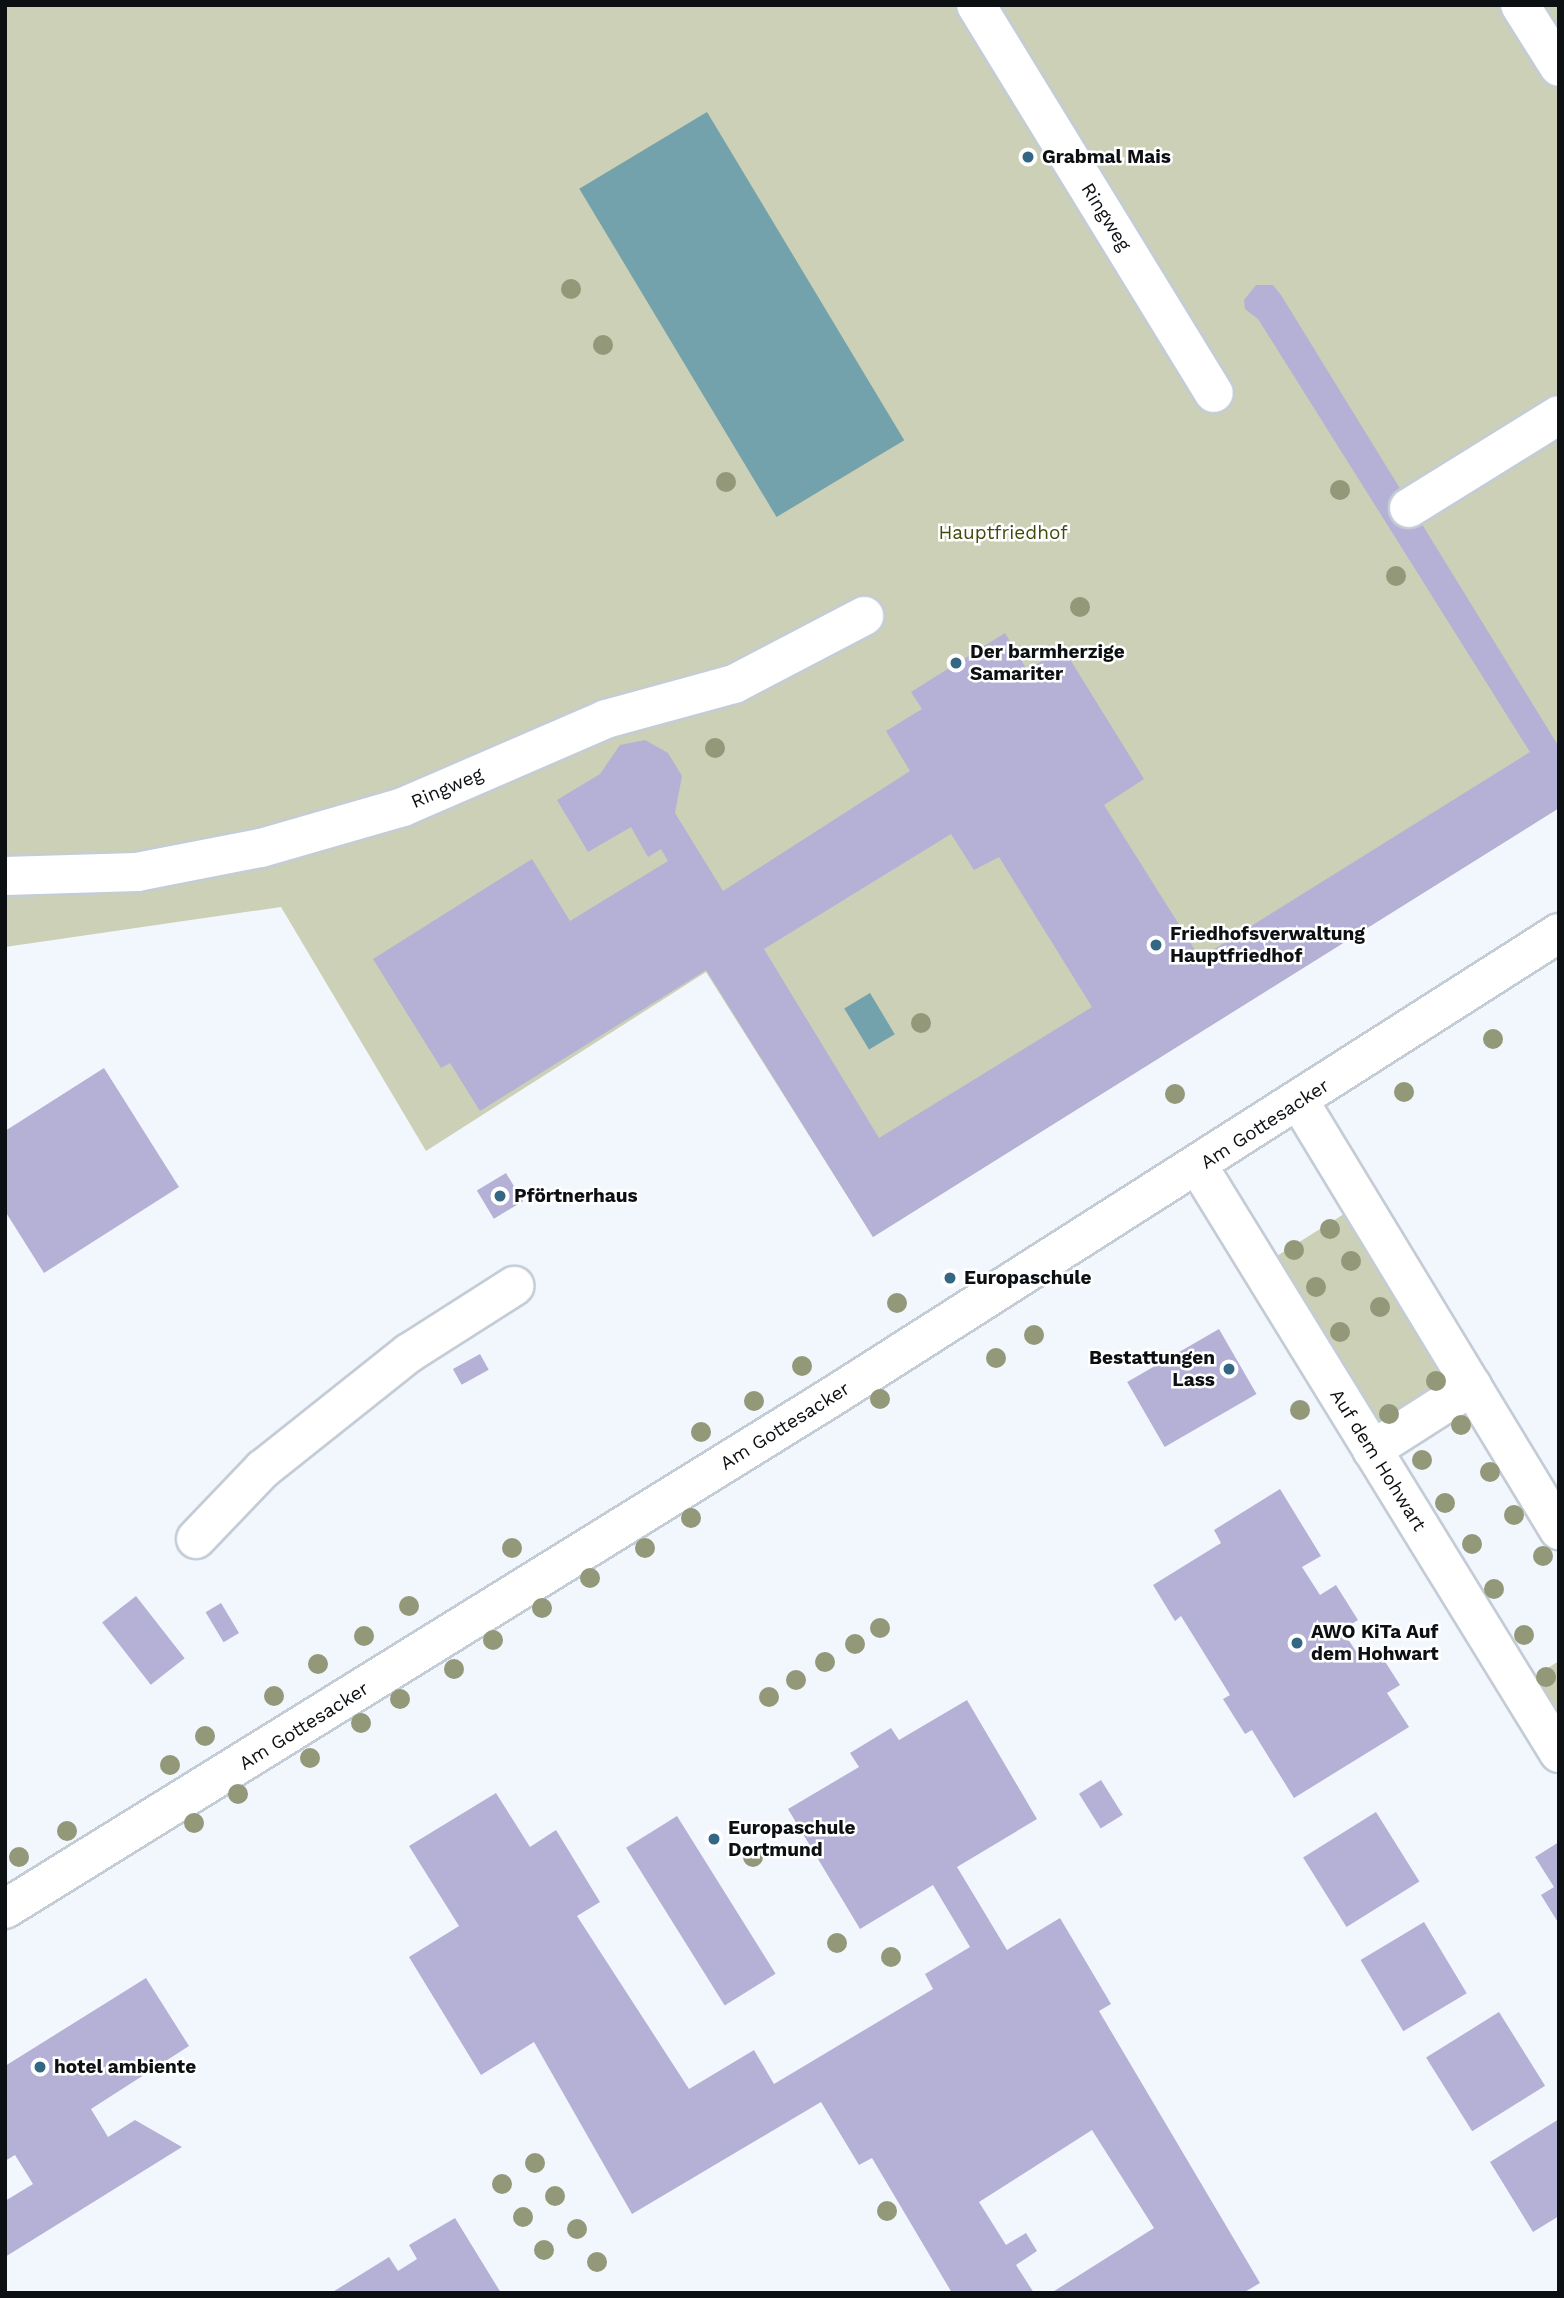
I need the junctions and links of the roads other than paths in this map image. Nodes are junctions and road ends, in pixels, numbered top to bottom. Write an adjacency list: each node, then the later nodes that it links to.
1 (976, 5): 4 (street, Ringweg)
2 (1520, 5): 3 (street)
3 (1559, 67)
4 (1214, 393)
5 (1559, 415): 6 (street)
6 (1409, 508)
7 (864, 616): 8 (street, Ringweg)
8 (5, 876)
9 (1559, 933): 10 (street, Am Gottesacker)
10 (1299, 1101): 11 (street, Am Gottesacker); 13 (street)
11 (1198, 1166): 14 (street, Auf dem Hohwart); 18 (street, Am Gottesacker)
12 (514, 1286): 16 (street)
13 (1472, 1385): 14 (street); 15 (street)
14 (1372, 1450): 17 (street, Auf dem Hohwart)
15 (1559, 1530)
16 (196, 1539)
17 (1559, 1753)
18 (5, 1909)

